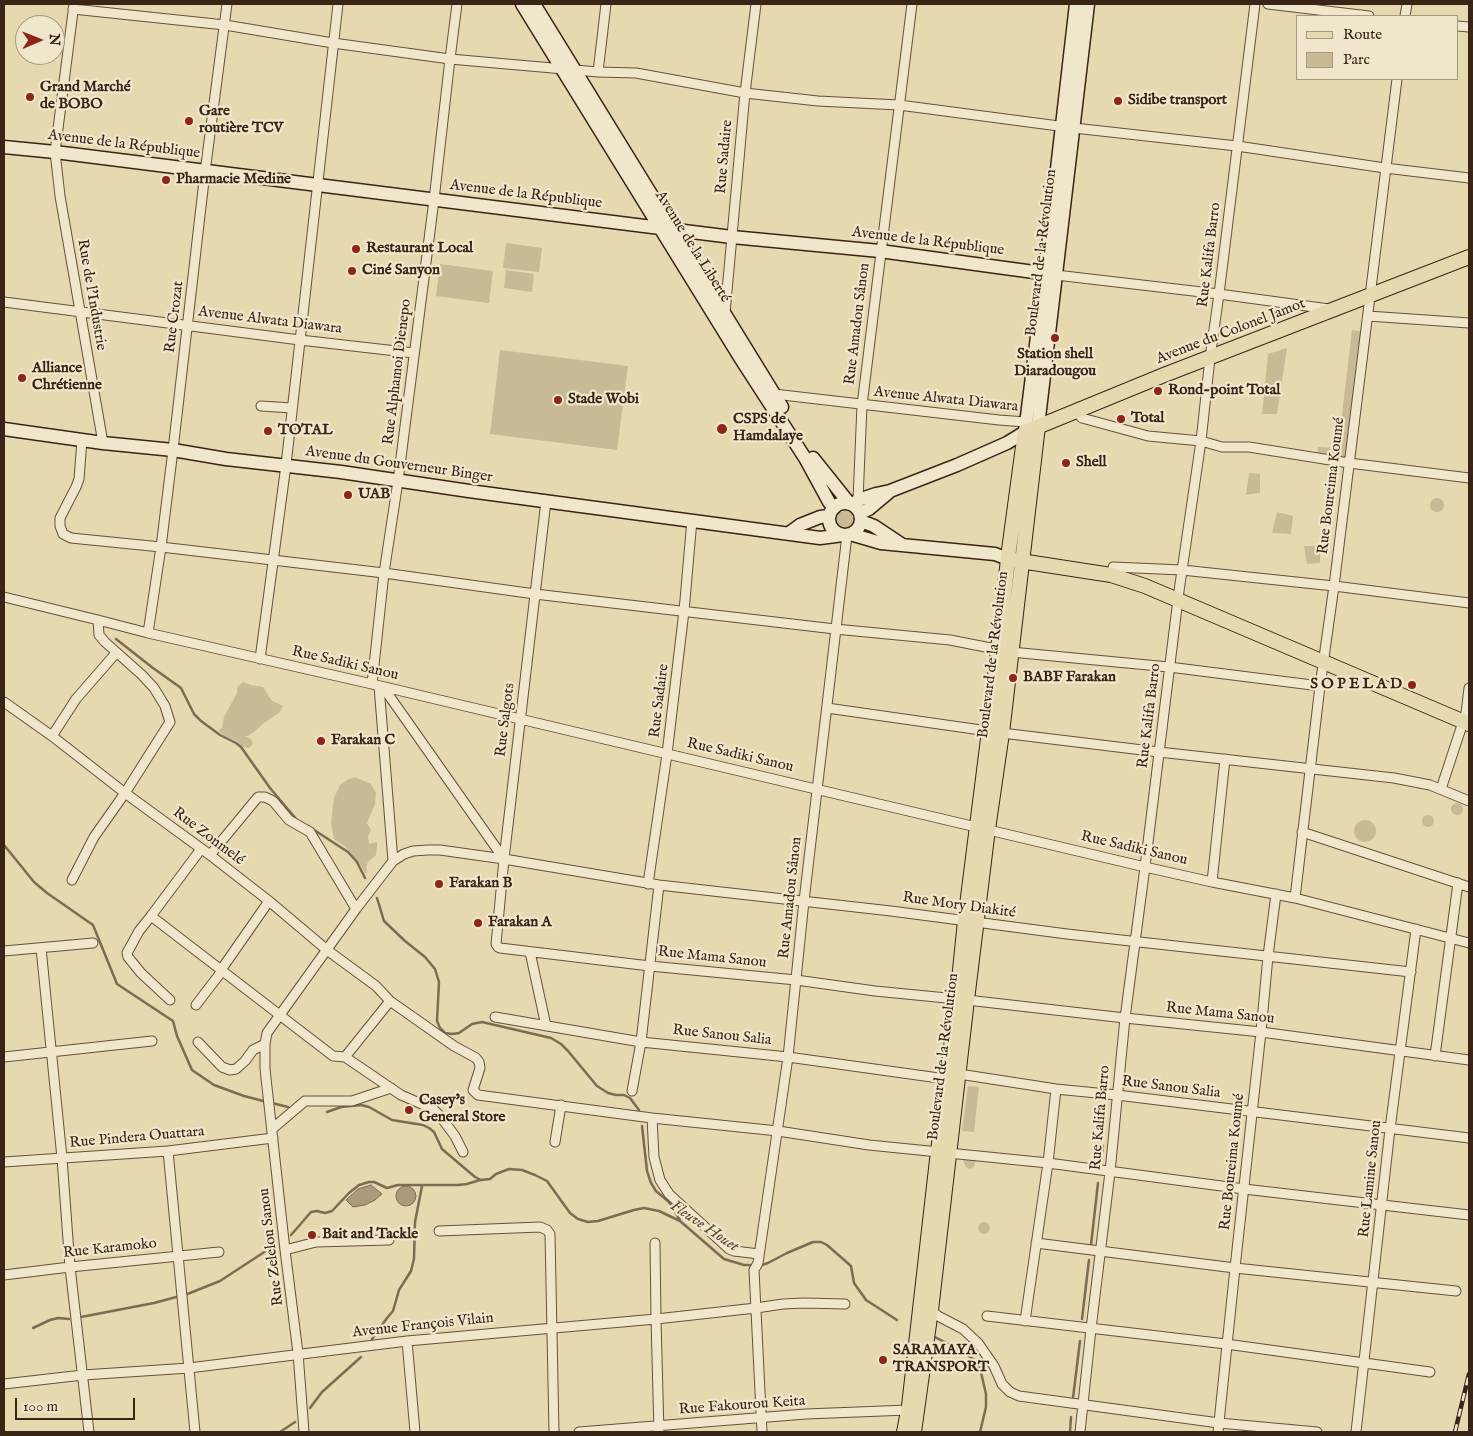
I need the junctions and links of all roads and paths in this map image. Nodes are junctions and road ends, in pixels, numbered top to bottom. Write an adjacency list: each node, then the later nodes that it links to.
1 (227, 4): 15 (street, Rue Crozat)
2 (338, 4): 16 (street)
3 (457, 4): 17 (street, Rue Alphamoi Dienepo)
4 (522, 4): 18 (main road, Avenue de la Liberté)
5 (534, 4): 18 (main road, Avenue de la Liberté)
6 (606, 4): 19 (street)
7 (756, 4): 21 (street, Rue Sadaire)
8 (912, 4): 22 (street, Rue Amadou Sânon)
9 (1076, 4): 23 (main road, Boulevard de la Révolution)
10 (1088, 4): 23 (main road, Boulevard de la Révolution)
11 (1255, 4): 24 (street, Rue Kalifa Barro)
12 (1268, 4): 14 (street)
13 (74, 6): 15 (street); 26 (street, Rue de l'Industrie)
14 (1361, 15)
15 (225, 25): 16 (street); 28 (street, Rue Crozat)
16 (333, 43): 17 (street); 30 (street)
17 (450, 59): 18 (street); 31 (street, Rue Alphamoi Dienepo)
18 (568, 69): 19 (street); 32 (main road, Avenue de la Liberté)
19 (598, 72): 21 (street)
20 (1397, 80): 27 (street, Rue Boureima Koumé)
21 (745, 93): 22 (street); 33 (street, Rue Sadaire)
22 (899, 105): 23 (street); 34 (street, Rue Amadou Sânon)
23 (1068, 127): 24 (street); 37 (main road, Boulevard de la Révolution)
24 (1237, 146): 27 (street); 38 (street, Rue Kalifa Barro)
25 (4, 147): 26 (main road, Avenue de la République)
26 (55, 152): 28 (main road, Avenue de la République); 42 (street, Rue de l'Industrie)
27 (1385, 168): 29 (street); 40 (street, Rue Boureima Koumé)
28 (205, 172): 30 (main road, Avenue de la République); 45 (street, Rue Crozat)
29 (1469, 178)
30 (318, 185): 31 (main road, Avenue de la République); 46 (street)
31 (434, 200): 32 (main road, Avenue de la République); 47 (street, Rue Alphamoi Dienepo)
32 (667, 228): 33 (main road, Avenue de la République); 43 (main road, Avenue de la Liberté); 66 (main road, Avenue de la Liberté)
33 (732, 237): 34 (main road, Avenue de la République); 43 (street, Rue Sadaire)
34 (880, 252): 37 (main road, Avenue de la République); 50 (street, Rue Amadou Sânon)
35 (1469, 257): 40 (main road, Avenue du Colonel Jamot)
36 (1469, 264): 40 (main road, Avenue du Colonel Jamot)
37 (1051, 274): 38 (street); 55 (main road, Boulevard de la Révolution)
38 (1219, 294): 41 (street); 48 (street, Rue Kalifa Barro)
39 (4, 302): 42 (street, Avenue Alwata Diawara)
40 (1369, 305): 41 (main road, Avenue du Colonel Jamot); 44 (street); 60 (street, Rue Boureima Koumé)
41 (1339, 311): 48 (main road, Avenue du Colonel Jamot)
42 (81, 312): 45 (street, Avenue Alwata Diawara); 58 (street, Rue de l'Industrie)
43 (725, 313): 49 (main road, Avenue de la Liberté)
44 (1469, 323)
45 (189, 324): 46 (street, Avenue Alwata Diawara); 59 (street, Rue Crozat)
46 (300, 340): 47 (street, Avenue Alwata Diawara); 52 (street)
47 (414, 352): 63 (street, Rue Alphamoi Dienepo)
48 (1209, 362): 53 (main road, Avenue du Colonel Jamot); 57 (street, Rue Kalifa Barro)
49 (774, 394): 50 (street, Avenue Alwata Diawara); 65 (main road, Avenue de la Liberté)
50 (862, 404): 55 (street, Avenue Alwata Diawara); 65 (street, Rue Amadou Sânon)
51 (261, 406): 52 (street)
52 (292, 408): 61 (street)
53 (1079, 414): 55 (main road, Avenue du Colonel Jamot); 57 (street)
54 (4, 429): 56 (main road, Avenue du Gouverneur Binger)
55 (1030, 432): 65 (main road, Avenue du Colonel Jamot); 72 (main road, Boulevard de la Révolution)
56 (82, 440): 58 (main road, Avenue du Gouverneur Binger); 70 (street)
57 (1201, 442): 60 (street); 75 (street, Rue Kalifa Barro)
58 (103, 443): 59 (main road, Avenue du Gouverneur Binger)
59 (173, 450): 61 (main road, Avenue du Gouverneur Binger); 70 (street, Rue Crozat)
60 (1349, 463): 62 (street); 77 (street, Rue Boureima Koumé)
61 (286, 465): 63 (main road, Avenue du Gouverneur Binger); 73 (street)
62 (1469, 478)
63 (398, 481): 64 (main road, Avenue du Gouverneur Binger); 76 (street, Rue Alphamoi Dienepo)
64 (546, 501): 67 (main road, Avenue du Gouverneur Binger); 78 (street, Rue Salgots)
65 (856, 508): 66 (main road); 69 (main road); 71 (main road)
66 (831, 512): 68 (main road); 69 (main road)
67 (692, 520): 68 (main road, Avenue du Gouverneur Binger); 82 (street, Rue Sadaire)
68 (789, 533): 69 (main road, Avenue du Gouverneur Binger)
69 (846, 535): 71 (main road, Avenue du Gouverneur Binger); 84 (street, Rue Amadou Sânon)
70 (161, 546): 73 (street); 85 (street, Rue Crozat)
71 (903, 546): 72 (main road, Avenue du Gouverneur Binger)
72 (1011, 555): 74 (main road); 79 (main road); 86 (main road, Boulevard de la Révolution)
73 (272, 561): 76 (street); 88 (street)
74 (1113, 567): 75 (street); 79 (main road)
75 (1182, 570): 77 (street); 79 (street, Rue Kalifa Barro)
76 (384, 573): 78 (street); 91 (street, Rue Alphamoi Dienepo)
77 (1334, 586): 81 (street); 89 (street, Rue Boureima Koumé)
78 (535, 594): 82 (street); 97 (street, Rue Salgots)
79 (1178, 595): 89 (main road); 90 (street, Rue Kalifa Barro)
80 (4, 597): 83 (street, Rue Sadiki Sanou)
81 (1469, 603)
82 (684, 611): 84 (street); 101 (street, Rue Sadaire)
83 (98, 620): 85 (street, Rue Sadiki Sanou); 87 (street)
84 (835, 629): 86 (street); 95 (street, Rue Amadou Sânon)
85 (148, 633): 88 (street, Rue Sadiki Sanou)
86 (1004, 651): 90 (street); 98 (main road, Boulevard de la Révolution)
87 (116, 653): 99 (street); 106 (street)
88 (260, 659): 91 (street, Rue Sadiki Sanou)
89 (1324, 659): 92 (street, Rue Boureima Koumé); 96 (main road)
90 (1169, 667): 92 (street); 100 (street, Rue Kalifa Barro)
91 (378, 686): 97 (street, Rue Sadiki Sanou); 112 (street); 113 (street, Rue Alphamoi Dienepo)
92 (1320, 686): 103 (street, Rue Boureima Koumé)
93 (1469, 688): 96 (street)
94 (4, 702): 99 (street, Rue Zonmelé)
95 (827, 708): 98 (street); 104 (street, Rue Amadou Sânon)
96 (1467, 718): 105 (street)
97 (519, 719): 101 (street, Rue Sadiki Sanou); 112 (street, Rue Salgots)
98 (995, 732): 100 (street); 108 (main road, Boulevard de la Révolution)
99 (52, 736): 106 (street, Rue Zonmelé)
100 (1159, 752): 102 (street); 114 (street, Rue Kalifa Barro)
101 (667, 754): 104 (street, Rue Sadiki Sanou); 118 (street, Rue Sadaire)
102 (1225, 759): 103 (street); 116 (street)
103 (1311, 768): 105 (street); 109 (street, Rue Boureima Koumé)
104 (817, 788): 108 (street, Rue Sadiki Sanou); 124 (street, Rue Amadou Sânon)
105 (1441, 789): 107 (street)
106 (125, 793): 110 (street, Rue Zonmelé); 115 (street)
107 (1469, 802)
108 (982, 828): 114 (street, Rue Sadiki Sanou); 127 (main road, Boulevard de la Révolution)
109 (1302, 832): 117 (street); 122 (street, Rue Boureima Koumé)
110 (201, 849): 111 (street, Rue Zonmelé); 126 (street)
111 (210, 855): 123 (street, Rue Zonmelé); 125 (street)
112 (504, 859): 113 (street, Rue Mory Diakité); 118 (street, Rue Mory Diakité); 133 (street, Rue Salgots)
113 (393, 861): 125 (street)
114 (1145, 867): 116 (street, Rue Sadiki Sanou); 130 (street, Rue Kalifa Barro)
115 (72, 880)
116 (1212, 882): 121 (street, Rue Sadiki Sanou)
117 (1458, 883): 120 (street); 129 (street)
118 (648, 884): 119 (street, Rue Mory Diakité)
119 (659, 885): 124 (street, Rue Mory Diakité); 139 (street)
120 (1469, 887)
121 (1276, 894): 122 (street, Rue Sadiki Sanou); 138 (street, Rue Boureima Koumé)
122 (1295, 898): 128 (street, Rue Sadiki Sanou)
123 (269, 901): 135 (street, Rue Zonmelé); 140 (street)
124 (804, 901): 127 (street, Rue Mory Diakité); 142 (street, Rue Amadou Sânon)
125 (356, 910): 135 (street)
126 (151, 916): 140 (street); 144 (street)
127 (971, 922): 130 (street, Rue Mory Diakité); 143 (main road, Boulevard de la Révolution)
128 (1416, 929): 129 (street, Rue Sadiki Sanou); 141 (street, Rue Lamine Sanou)
129 (1451, 938): 132 (street, Rue Sadiki Sanou); 158 (street)
130 (1134, 942): 138 (street, Rue Mory Diakité); 149 (street, Rue Kalifa Barro)
131 (93, 943): 134 (street)
132 (1469, 943)
133 (496, 944): 137 (street, Rue Mama Sanou)
134 (41, 948): 136 (street); 157 (street)
135 (327, 950): 145 (street, Rue Zonmelé); 147 (street)
136 (4, 951)
137 (530, 952): 139 (street, Rue Mama Sanou); 150 (street)
138 (1268, 956): 141 (street, Rue Mory Diakité); 151 (street, Rue Boureima Koumé)
139 (650, 966): 142 (street, Rue Mama Sanou); 154 (street)
140 (222, 971): 146 (street); 147 (street)
141 (1411, 972): 156 (street, Rue Lamine Sanou)
142 (796, 980): 143 (street, Rue Mama Sanou); 161 (street, Rue Amadou Sânon)
143 (962, 999): 149 (street, Rue Mama Sanou); 163 (main road, Boulevard de la Révolution)
144 (170, 1000)
145 (390, 1001): 160 (street); 168 (street, Rue Zonmelé)
146 (196, 1005)
147 (280, 1014): 155 (street); 160 (street)
148 (496, 1017): 150 (street, Rue Sanou Salia)
149 (1125, 1018): 151 (street, Rue Mama Sanou); 167 (street, Rue Kalifa Barro)
150 (546, 1026): 154 (street, Rue Sanou Salia)
151 (1261, 1032): 156 (street, Rue Mama Sanou); 169 (street, Rue Boureima Koumé)
152 (152, 1042): 157 (street)
153 (198, 1042): 155 (street)
154 (641, 1042): 161 (street, Rue Sanou Salia); 166 (street)
155 (265, 1044): 173 (street, Rue Zelelou Sanou)
156 (1401, 1050): 158 (street, Rue Mama Sanou); 171 (street, Rue Lamine Sanou)
157 (52, 1053): 159 (street); 179 (street)
158 (1435, 1056): 162 (street, Rue Mama Sanou)
159 (4, 1057)
160 (345, 1057): 164 (street)
161 (788, 1057): 163 (street, Rue Sanou Salia); 172 (street, Rue Amadou Sânon)
162 (1469, 1060)
163 (953, 1077): 165 (street, Rue Sanou Salia); 178 (main road, Boulevard de la Révolution)
164 (391, 1088): 173 (street); 177 (street)
165 (1056, 1089): 167 (street, Rue Sanou Salia); 181 (street)
166 (632, 1091)
167 (1117, 1095): 169 (street, Rue Sanou Salia); 182 (street, Rue Kalifa Barro)
168 (560, 1105): 170 (street); 175 (street)
169 (1252, 1112): 171 (street, Rue Sanou Salia); 183 (street, Rue Boureima Koumé)
170 (652, 1118): 172 (street); 194 (street)
171 (1390, 1129): 174 (street, Rue Sanou Salia); 184 (street, Rue Lamine Sanou)
172 (778, 1131): 178 (street); 194 (street, Rue Amadou Sânon)
173 (273, 1134): 176 (street, Rue Pindera Ouattara); 190 (street, Rue Zelelou Sanou)
174 (1469, 1138)
175 (556, 1142)
176 (168, 1151): 179 (street, Rue Pindera Ouattara); 193 (street)
177 (463, 1152)
178 (943, 1152): 181 (street); 201 (main road, Boulevard de la Révolution)
179 (62, 1158): 180 (street, Rue Pindera Ouattara); 195 (street)
180 (4, 1162)
181 (1048, 1163): 182 (street); 189 (street)
182 (1110, 1172): 183 (street); 191 (street, Rue Kalifa Barro)
183 (1244, 1189): 184 (street); 196 (street, Rue Boureima Koumé)
184 (1382, 1205): 185 (street); 198 (street, Rue Lamine Sanou)
185 (1469, 1215)
186 (439, 1231): 206 (street)
187 (389, 1240): 190 (street)
188 (655, 1243): 204 (street)
189 (1036, 1243): 191 (street); 205 (street)
190 (285, 1250): 210 (street, Rue Zelelou Sanou)
191 (1100, 1251): 196 (street); 207 (street, Rue Kalifa Barro)
192 (219, 1252): 193 (street, Rue Karamoko)
193 (178, 1257): 195 (street, Rue Karamoko); 212 (street)
194 (757, 1262): 202 (street, Rue Amadou Sânon)
195 (70, 1267): 197 (street, Rue Karamoko); 214 (street)
196 (1234, 1268): 198 (street); 209 (street, Rue Boureima Koumé)
197 (4, 1275)
198 (1373, 1282): 199 (street); 211 (street, Rue Lamine Sanou)
199 (1456, 1291)
200 (845, 1304): 202 (street, Avenue François Vilain)
201 (926, 1307): 216 (street); 217 (main road); 229 (main road)
202 (756, 1308): 204 (street, Avenue François Vilain); 218 (street, Rue Amadou Sânon)
203 (987, 1316): 205 (street)
204 (656, 1319): 206 (street, Avenue François Vilain); 220 (street)
205 (1025, 1321): 207 (street)
206 (551, 1328): 208 (street, Avenue François Vilain); 225 (street)
207 (1091, 1329): 209 (street); 216 (street, Rue Kalifa Barro)
208 (407, 1341): 210 (street, Avenue François Vilain); 224 (street)
209 (1226, 1344): 211 (street); 219 (street, Rue Boureima Koumé)
210 (298, 1354): 212 (street, Avenue François Vilain); 223 (street, Rue Zelelou Sanou)
211 (1364, 1364): 213 (street); 232 (street, Rue Lamine Sanou)
212 (190, 1368): 214 (street, Avenue François Vilain); 222 (street)
213 (1430, 1372)
214 (82, 1375): 215 (street, Avenue François Vilain); 221 (street)
215 (4, 1384)
216 (1083, 1405): 219 (street); 230 (street, Rue Kalifa Barro)
217 (908, 1410): 218 (street, Rue Fakourou Keita); 228 (main road)
218 (762, 1418): 220 (street, Rue Fakourou Keita); 227 (street, Rue Amadou Sânon)
219 (1218, 1428): 231 (street)
220 (659, 1429): 226 (street, Rue Fakourou Keita)
221 (89, 1432)
222 (195, 1432)
223 (304, 1432)
224 (415, 1432)
225 (554, 1432)
226 (579, 1432)
227 (762, 1432)
228 (904, 1432)
229 (914, 1432)
230 (1080, 1432)
231 (1317, 1432)
232 (1356, 1432)

